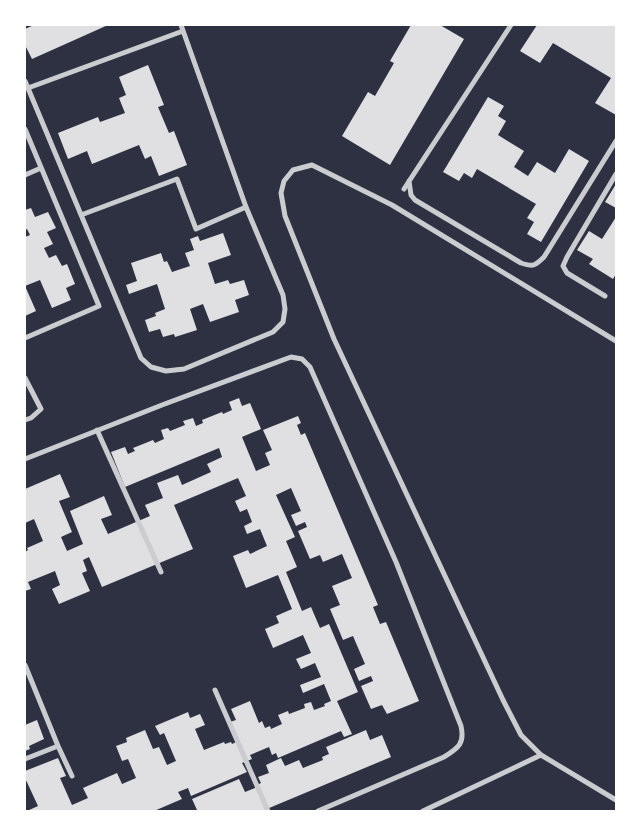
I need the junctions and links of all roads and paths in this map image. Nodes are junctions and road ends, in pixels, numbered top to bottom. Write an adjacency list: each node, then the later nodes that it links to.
1 (512, 25): 10 (street)
2 (182, 28): 4 (street); 12 (street)
3 (25, 81): 4 (street)
4 (28, 88): 13 (street)
5 (25, 129): 7 (street)
6 (616, 141): 10 (street)
7 (41, 168): 9 (street); 15 (street)
8 (616, 174): 14 (street)
9 (25, 175)
10 (409, 181): 11 (street)
11 (404, 189)
12 (246, 207): 13 (street); 13 (street)
13 (81, 215)
14 (605, 296)
15 (25, 338)
16 (616, 341): 25 (street)
17 (25, 378): 18 (street)
18 (25, 420)
19 (97, 430): 20 (street); 21 (street); 30 (street)
20 (25, 459)
21 (161, 572)
22 (25, 664): 24 (street)
23 (215, 690): 29 (street)
24 (58, 746): 26 (street); 27 (street)
25 (542, 755): 28 (street); 31 (street)
26 (25, 759)
27 (72, 776)
28 (616, 800)
29 (268, 811)
30 (318, 811)
31 (423, 811)

